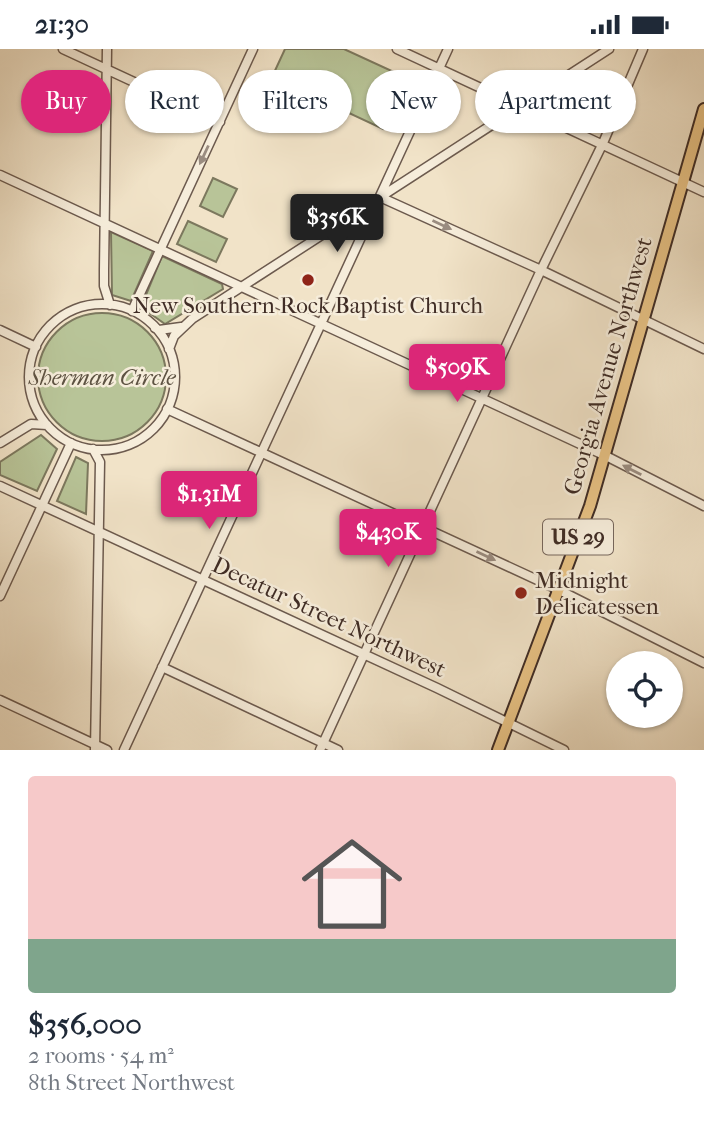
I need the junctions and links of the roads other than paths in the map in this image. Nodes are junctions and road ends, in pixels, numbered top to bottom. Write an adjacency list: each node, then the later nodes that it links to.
1 (63, 49): 9 (street)
2 (107, 49): 9 (street)
3 (253, 49): 14 (street)
4 (397, 49): 8 (street)
5 (448, 49): 8 (street)
6 (609, 49): 10 (street)
7 (643, 49): 18 (street)
8 (440, 68): 12 (street); 22 (street)
9 (107, 69): 11 (street); 23 (street)
10 (577, 70)
11 (125, 77)
12 (475, 84)
13 (704, 109): 20 (highway, Georgia Avenue Northwest / US 29)
14 (224, 113)
15 (215, 133): 24 (street, one-way to 24)
16 (480, 133): 22 (street)
17 (581, 133): 18 (street)
18 (603, 143): 20 (street); 25 (street)
19 (0, 175): 23 (street)
20 (684, 181): 21 (street); 31 (highway, Georgia Avenue Northwest / US 29)
21 (704, 192)
22 (380, 197): 25 (street, one-way to 25); 27 (street); 32 (street)
23 (104, 223): 24 (street); 26 (street)
24 (161, 250): 27 (street); 30 (street)
25 (541, 270): 31 (street); 39 (street)
26 (104, 286): 28 (street); 29 (street)
27 (242, 287): 32 (street); 33 (street)
28 (94, 305): 29 (street); 36 (street)
29 (110, 305): 30 (street)
30 (132, 311): 34 (street)
31 (645, 319): 38 (street); 49 (highway, Georgia Avenue Northwest / US 29)
32 (321, 324): 39 (street); 48 (street)
33 (181, 327): 34 (street); 37 (street)
34 (155, 328): 37 (street)
35 (0, 330): 36 (street)
36 (36, 347): 41 (street)
37 (169, 349): 40 (street)
38 (704, 349)
39 (483, 400): 49 (street); 54 (street)
40 (167, 408): 47 (street); 48 (street)
41 (37, 409): 42 (street); 43 (street)
42 (32, 424): 43 (street); 44 (street)
43 (47, 425): 45 (street)
44 (0, 443)
45 (71, 443): 46 (street); 52 (street)
46 (93, 449): 47 (street); 50 (street)
47 (108, 449): 50 (street)
48 (262, 451): 54 (street); 56 (street)
49 (606, 456): 53 (street, one-way to 49); 57 (highway, Georgia Avenue Northwest / US 29)
50 (100, 460): 55 (street)
51 (0, 486): 52 (street, Decatur Street Northwest)
52 (42, 506): 55 (street, Decatur Street Northwest); 58 (street)
53 (704, 506)
54 (424, 527): 57 (street, one-way to 57); 59 (street)
55 (99, 532): 56 (street, Decatur Street Northwest); 64 (street)
56 (202, 580): 59 (street, Decatur Street Northwest); 61 (street)
57 (559, 590): 60 (street); 63 (highway, Georgia Avenue Northwest / US 29)
58 (1, 594)
59 (365, 655): 63 (street, Decatur Street Northwest); 65 (street)
60 (704, 663)
61 (162, 667): 65 (street); 67 (street)
62 (0, 700): 64 (street)
63 (509, 722): 69 (highway, Georgia Avenue Northwest / US 29); 70 (street, Decatur Street Northwest)
64 (95, 747): 66 (street)
65 (322, 747): 68 (street)
66 (107, 750)
67 (124, 750)
68 (338, 750)
69 (498, 750)
70 (565, 750)

